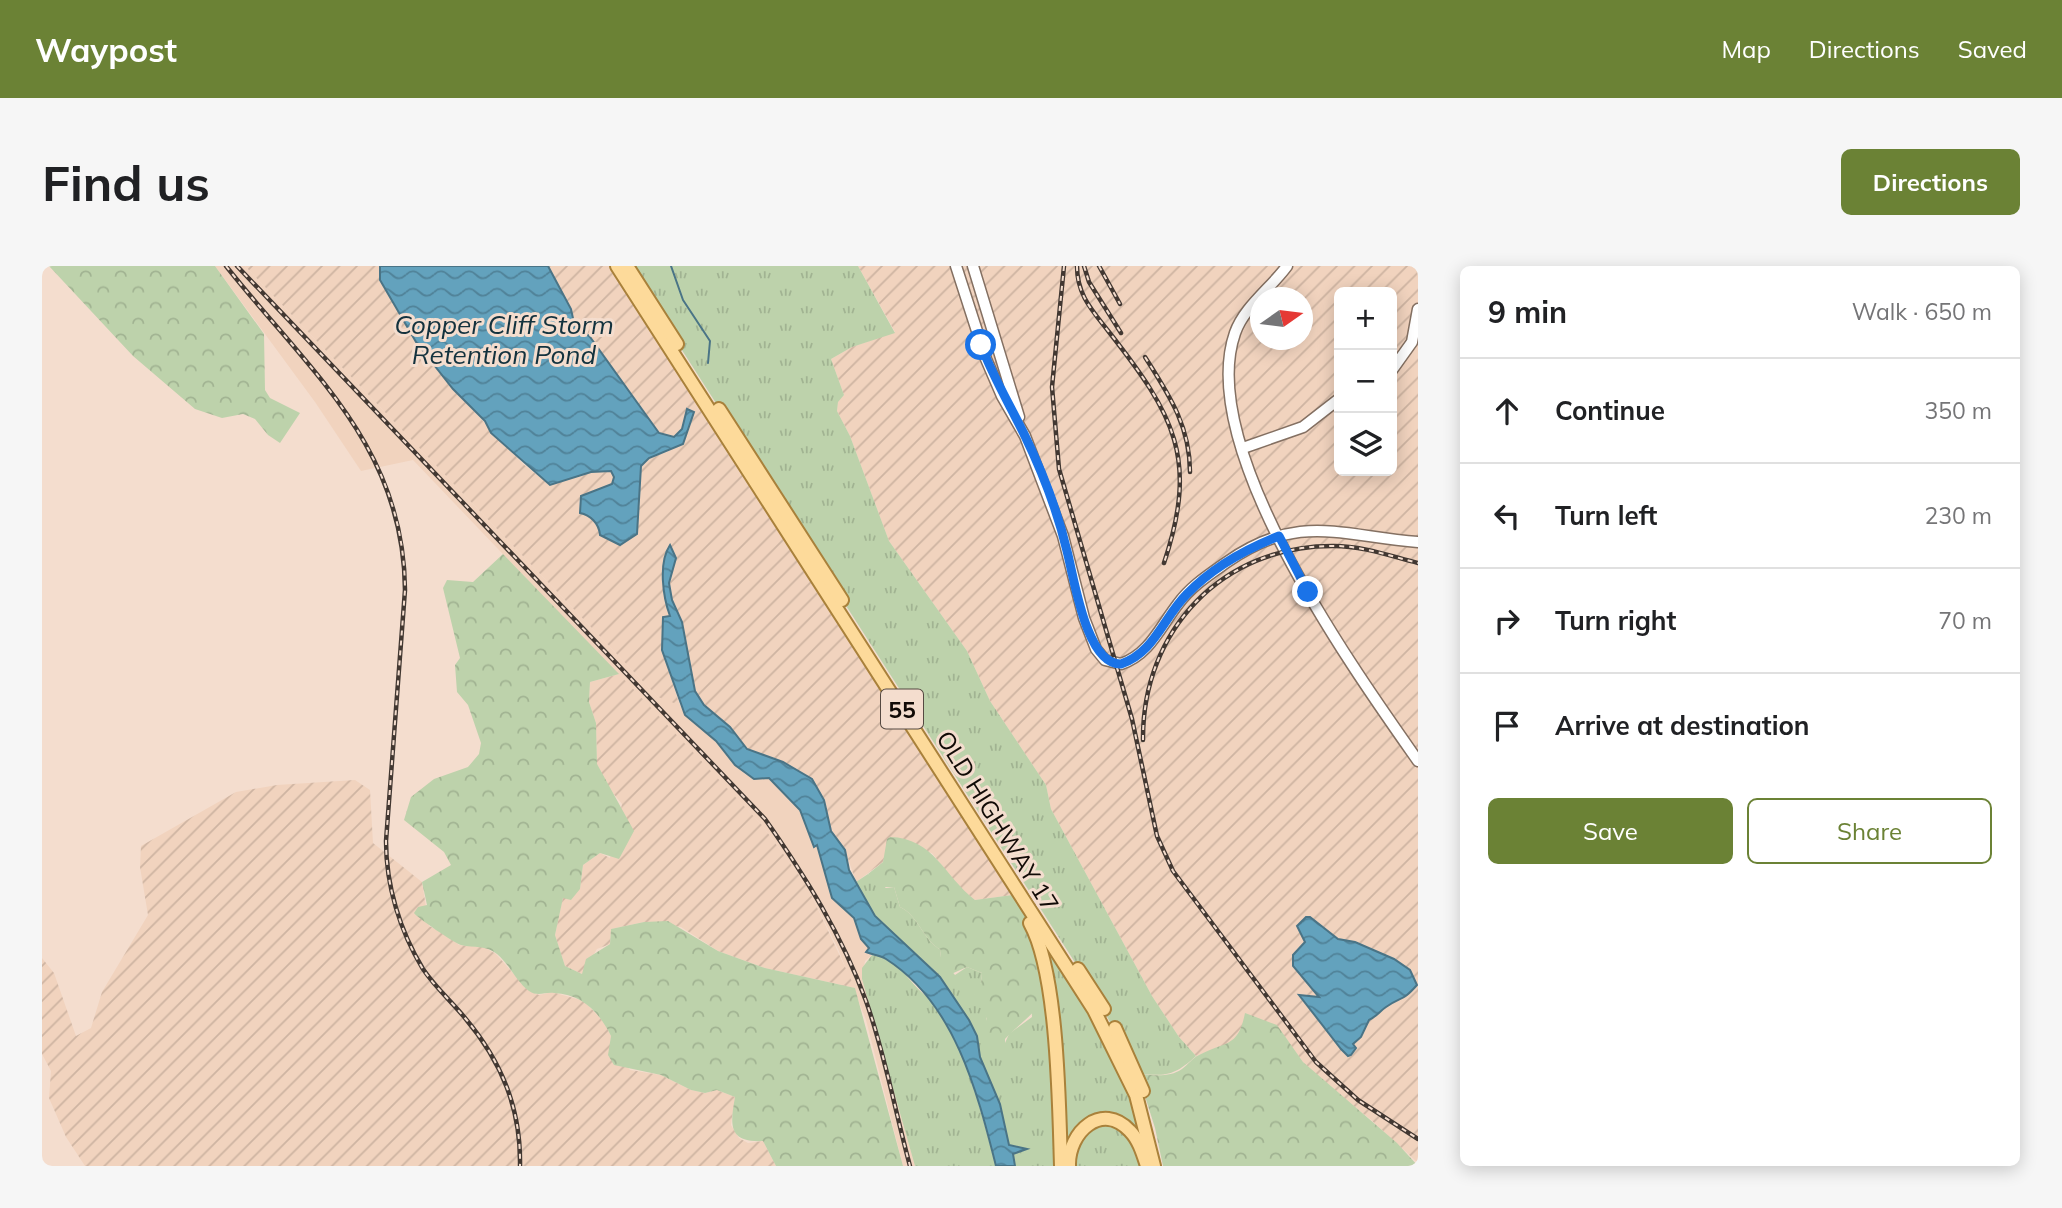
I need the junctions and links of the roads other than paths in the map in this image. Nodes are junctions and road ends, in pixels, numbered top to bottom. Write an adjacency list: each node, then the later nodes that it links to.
1 (617, 266): 14 (main road, OLD HIGHWAY 17 / 55)
2 (627, 266): 19 (main road, OLD HIGHWAY 17 / 55)
3 (956, 266): 9 (street)
4 (973, 266): 9 (street)
5 (1287, 266): 10 (street)
6 (1418, 309): 7 (street)
7 (1397, 363)
8 (1334, 403): 10 (street)
9 (1026, 437): 11 (street)
10 (1243, 447): 11 (street)
11 (1279, 536): 12 (street); 13 (street)
12 (1418, 542)
13 (1418, 761)
14 (1021, 896): 15 (main road); 18 (main road, OLD HIGHWAY 17 / 55)
15 (1061, 1166)
16 (1069, 1166): 17 (main road)
17 (1147, 1166)
18 (1154, 1166)
19 (1163, 1166)

